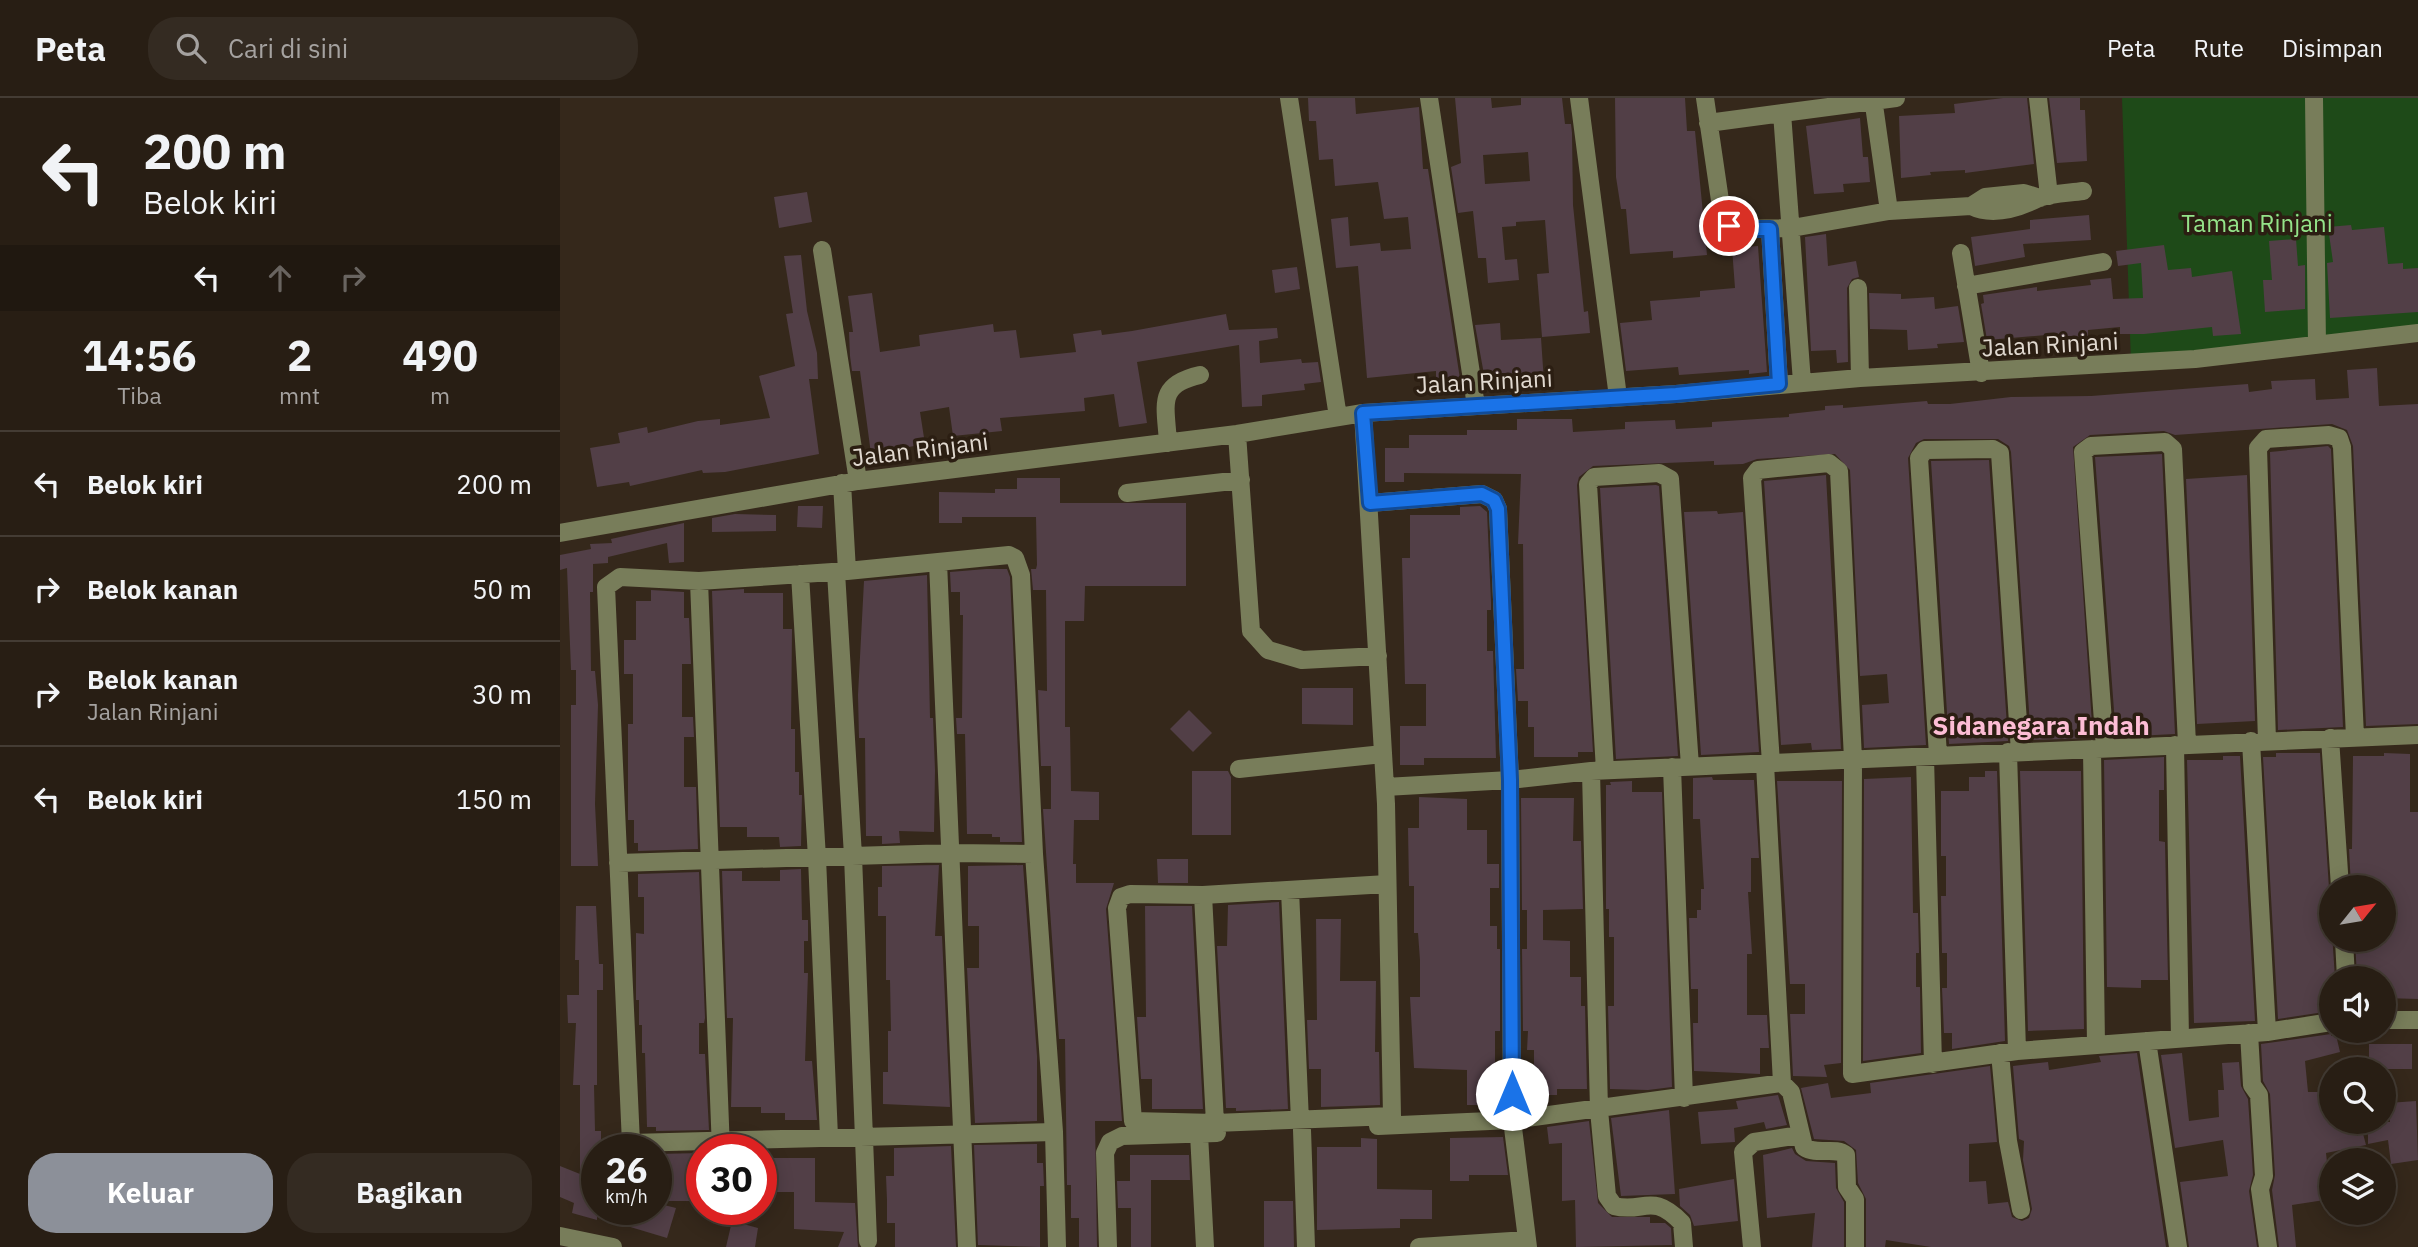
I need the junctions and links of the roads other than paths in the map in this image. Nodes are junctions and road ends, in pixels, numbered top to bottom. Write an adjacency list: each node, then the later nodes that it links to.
1 (1289, 98): 31 (street)
2 (1429, 98): 29 (street)
3 (1579, 98): 28 (street)
4 (1704, 98): 10 (street)
5 (1896, 98): 8 (street)
6 (2038, 98): 12 (street)
7 (2314, 98): 22 (street)
8 (1873, 99): 9 (street); 13 (street)
9 (1782, 113): 10 (street); 14 (street)
10 (1708, 123): 15 (street)
11 (2083, 191): 12 (street)
12 (2044, 197): 13 (street)
13 (1889, 211): 14 (street)
14 (1792, 228): 15 (street); 26 (street)
15 (1770, 229): 27 (street)
16 (822, 250): 35 (street)
17 (1961, 253): 19 (street)
18 (2103, 262): 19 (street)
19 (1966, 286): 23 (street)
20 (1858, 288): 25 (street)
21 (2418, 333): 22 (street, Jalan Rinjani)
22 (2317, 345): 23 (street, Jalan Rinjani)
23 (1981, 373): 25 (street, Jalan Rinjani)
24 (1200, 375): 33 (street)
25 (1860, 378): 26 (street, Jalan Rinjani)
26 (1802, 382): 27 (street, Jalan Rinjani)
27 (1779, 384): 28 (street, Jalan Rinjani)
28 (1618, 397): 29 (street, Jalan Rinjani)
29 (1476, 406): 30 (street, Jalan Rinjani)
30 (1363, 413): 31 (street, Jalan Rinjani); 37 (street)
31 (1338, 417): 32 (street, Jalan Rinjani)
32 (1237, 434): 33 (street, Jalan Rinjani); 34 (street)
33 (1168, 443): 35 (street, Jalan Rinjani)
34 (1241, 480): 36 (street); 43 (street)
35 (850, 482): 38 (street, Jalan Rinjani); 40 (street)
36 (1127, 493)
37 (1370, 503): 43 (street); 59 (street)
38 (560, 533)
39 (938, 562): 40 (street); 61 (street); 62 (street)
40 (841, 572): 41 (street); 63 (street)
41 (800, 574): 42 (street); 64 (street)
42 (699, 581): 65 (street); 66 (street)
43 (1378, 656): 51 (street)
44 (2418, 735): 45 (street)
45 (2354, 737): 46 (street); 47 (street)
46 (2330, 738): 47 (street); 67 (street)
47 (2259, 741): 48 (street); 74 (street)
48 (2181, 745): 49 (street); 49 (street); 75 (street)
49 (2098, 748): 50 (street); 77 (street)
50 (2014, 752): 52 (street); 52 (street); 78 (street)
51 (1383, 754): 57 (street); 60 (street)
52 (1931, 756): 53 (street); 79 (street)
53 (1853, 759): 54 (street); 54 (street); 79 (street)
54 (1768, 763): 55 (street); 80 (street)
55 (1690, 766): 56 (street); 58 (street)
56 (1672, 767): 58 (street); 81 (street)
57 (1239, 769)
58 (1598, 771): 59 (street); 82 (street)
59 (1510, 780): 60 (street); 83 (street)
60 (1385, 787): 68 (street)
61 (951, 853): 62 (street); 63 (street); 90 (street)
62 (1034, 854): 86 (street)
63 (853, 856): 64 (street); 92 (street)
64 (817, 858): 65 (street); 93 (street)
65 (709, 861): 66 (street); 88 (street)
66 (618, 863): 87 (street)
67 (2339, 875)
68 (1387, 884): 69 (street); 85 (street)
69 (1290, 890): 70 (street); 85 (street)
70 (1203, 895): 84 (street); 84 (street)
71 (2396, 1020): 72 (street)
72 (2418, 1020)
73 (2319, 1025): 74 (street)
74 (2258, 1033): 75 (street); 110 (street)
75 (2180, 1038): 76 (street)
76 (2147, 1041): 77 (street); 109 (street)
77 (2096, 1045): 78 (street)
78 (2008, 1052): 79 (street); 95 (street)
79 (1933, 1064)
80 (1782, 1083): 81 (street); 91 (street)
81 (1684, 1098): 82 (street)
82 (1599, 1110): 83 (street); 106 (street)
83 (1512, 1120): 85 (street); 98 (street)
84 (1215, 1122): 85 (street)
85 (1301, 1125): 89 (street); 104 (street)
86 (1054, 1132): 90 (street); 101 (street)
87 (630, 1134)
88 (721, 1134)
89 (1199, 1134): 102 (street); 103 (street)
90 (962, 1135): 92 (street); 100 (street)
91 (1800, 1135): 107 (street); 108 (street)
92 (865, 1136): 93 (street); 97 (street)
93 (829, 1137): 94 (street)
94 (777, 1141)
95 (2021, 1210)
96 (560, 1236): 99 (street)
97 (868, 1241)
98 (1528, 1243): 105 (street)
99 (613, 1247)
100 (967, 1247)
101 (1057, 1247)
102 (1108, 1247)
103 (1205, 1247)
104 (1306, 1247)
105 (1419, 1247)
106 (1684, 1247)
107 (1752, 1247)
108 (1856, 1247)
109 (2178, 1247)
110 (2268, 1247)

